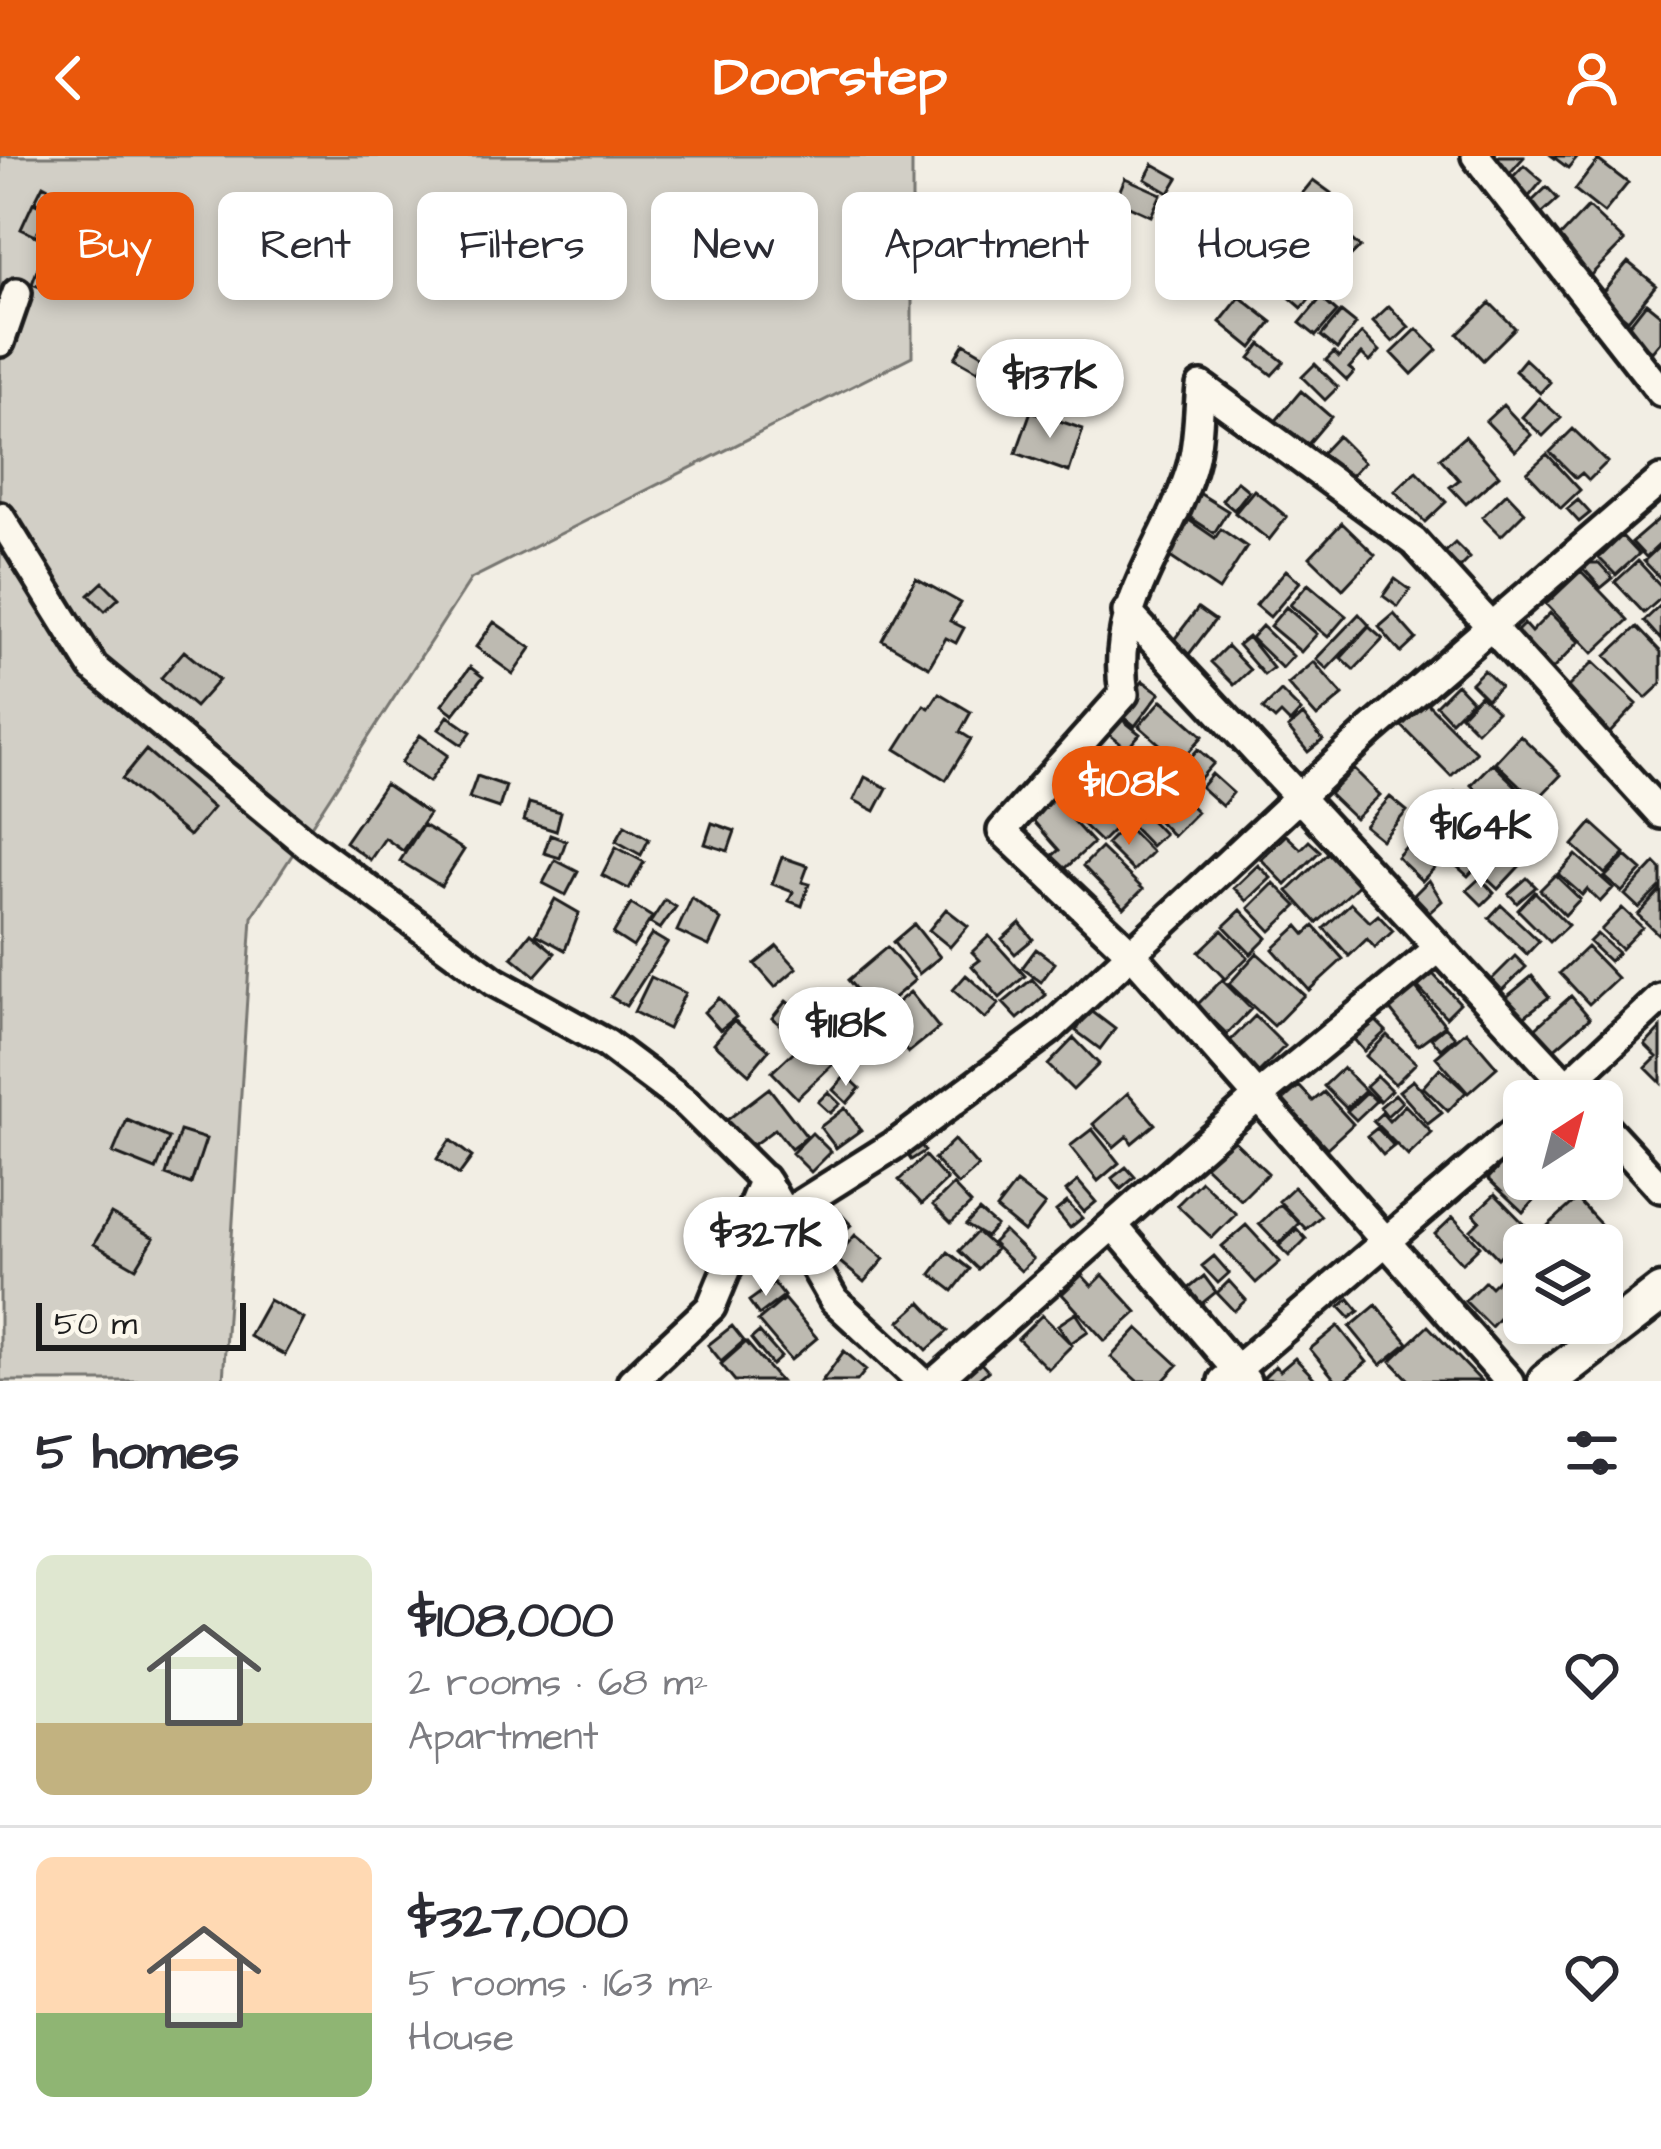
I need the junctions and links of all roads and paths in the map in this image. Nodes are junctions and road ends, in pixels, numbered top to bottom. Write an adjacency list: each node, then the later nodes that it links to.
1 (1476, 156): 4 (street)
2 (17, 293): 3 (street)
3 (0, 342)
4 (1661, 392)
5 (1661, 480): 8 (street)
6 (0, 518): 19 (street)
7 (1126, 612): 8 (street); 9 (street); 12 (street)
8 (1491, 627): 9 (street); 10 (street)
9 (1300, 799): 11 (street); 12 (street)
10 (1661, 814)
11 (1439, 948): 14 (street); 16 (street)
12 (1133, 955): 16 (street); 21 (street)
13 (1661, 998): 15 (street)
14 (1552, 1080)
15 (1582, 1080)
16 (1260, 1095): 22 (street); 23 (street)
17 (1503, 1142): 23 (street)
18 (1623, 1146): 20 (street)
19 (764, 1179): 21 (street); 26 (street)
20 (1661, 1187)
21 (785, 1214): 27 (street)
22 (1113, 1225): 25 (street); 28 (street)
23 (1382, 1244): 25 (street); 29 (street)
24 (1661, 1293): 30 (street)
25 (1235, 1377)
26 (632, 1381)
27 (921, 1381)
28 (936, 1381)
29 (1509, 1381)
30 (1546, 1381)

